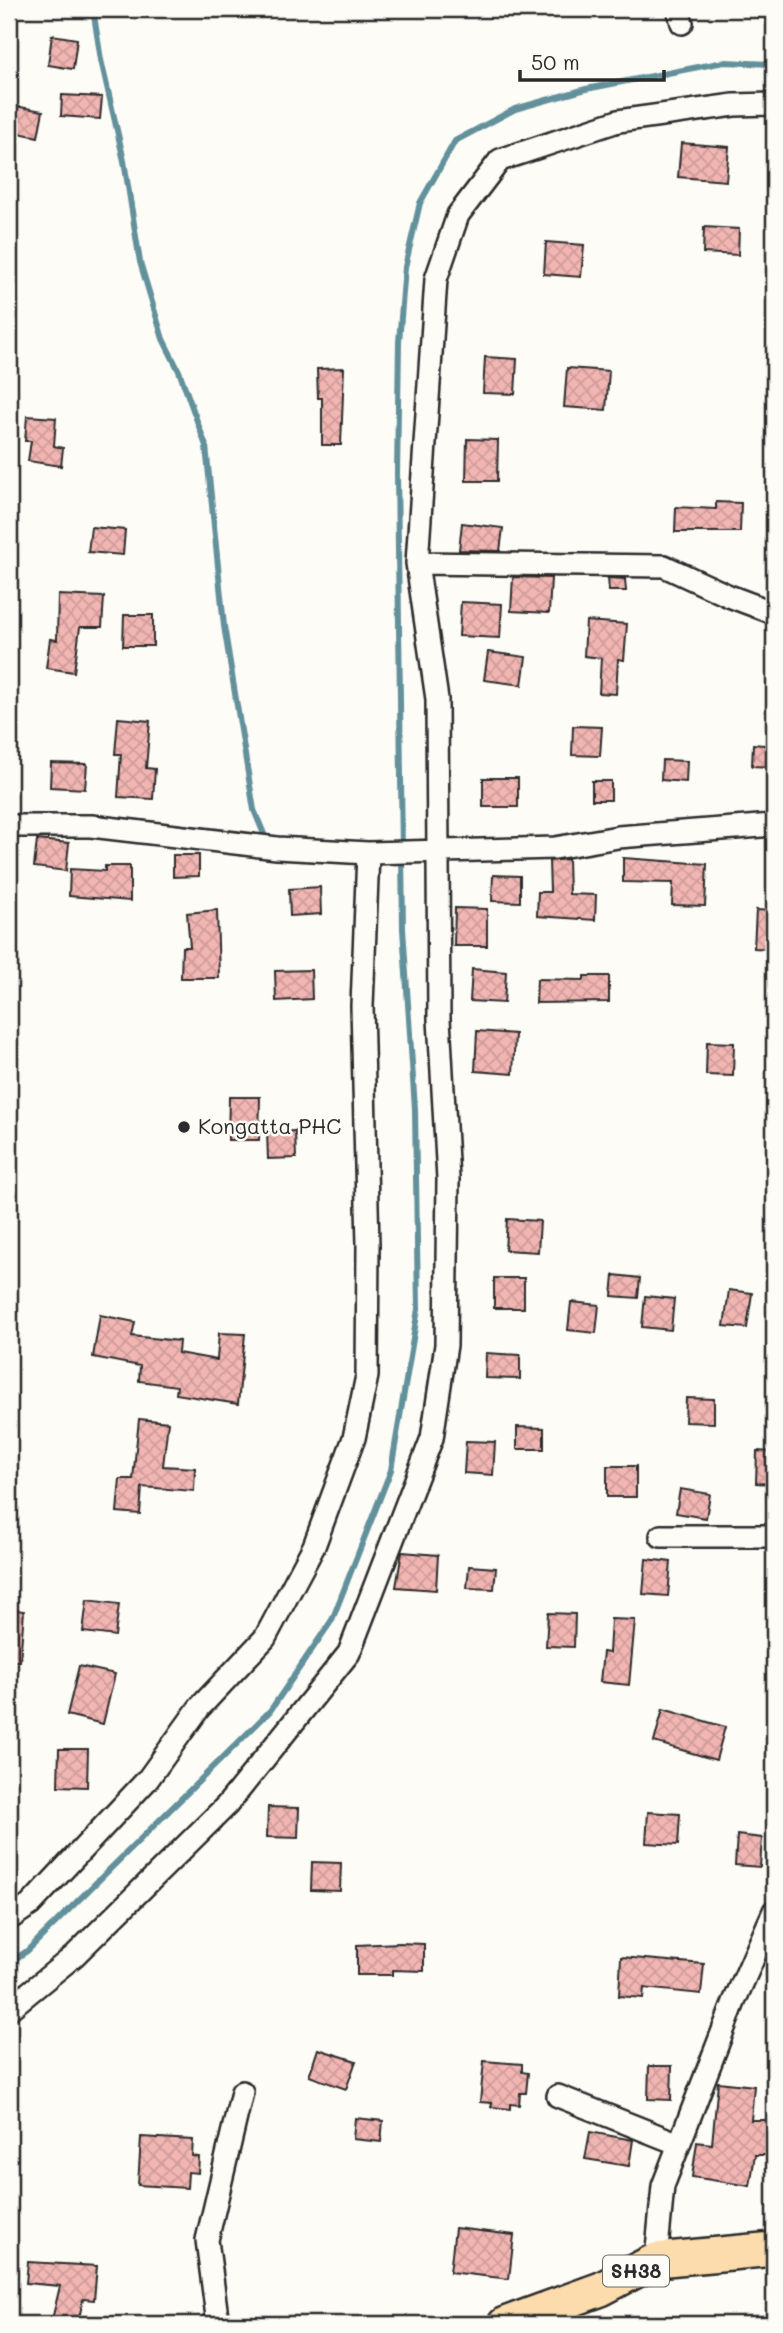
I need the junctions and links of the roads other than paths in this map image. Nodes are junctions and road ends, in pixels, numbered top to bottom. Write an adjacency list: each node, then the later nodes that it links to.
1 (774, 104): 2 (street)
2 (417, 563): 3 (street); 7 (street)
3 (774, 613)
4 (774, 825): 7 (street)
5 (9, 826): 6 (street)
6 (368, 853): 7 (street); 11 (street)
7 (429, 853): 12 (street)
8 (661, 1536): 9 (street)
9 (774, 1536)
10 (774, 1911): 15 (street)
11 (9, 1919)
12 (9, 2009)
13 (242, 2092): 18 (street)
14 (558, 2096): 15 (street)
15 (679, 2144): 17 (street)
16 (774, 2249): 17 (main road, SH38)
17 (656, 2260): 19 (main road, SH38)
18 (218, 2324)
19 (505, 2324)

